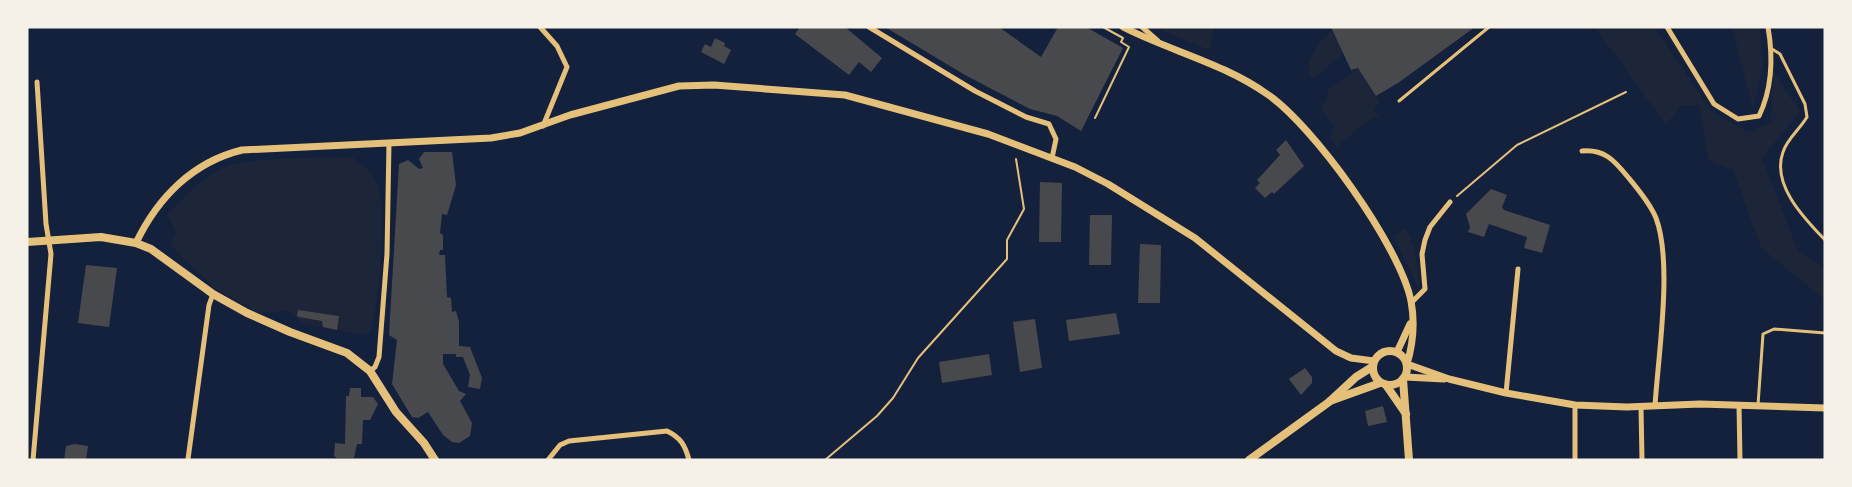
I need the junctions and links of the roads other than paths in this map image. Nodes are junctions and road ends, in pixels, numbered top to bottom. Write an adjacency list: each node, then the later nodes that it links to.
1 (540, 27): 12 (street)
2 (869, 27): 15 (street)
3 (1122, 27): 8 (street)
4 (1142, 27): 8 (street)
5 (1489, 27): 11 (lane)
6 (1667, 27): 9 (street)
7 (1768, 27): 9 (street)
8 (1161, 44): 23 (street)
9 (1770, 48): 18 (lane)
10 (37, 82): 17 (street)
11 (1398, 101)
12 (542, 127): 13 (street); 15 (street)
13 (389, 143): 20 (street); 29 (street)
14 (1582, 151): 38 (street)
15 (1052, 158): 27 (street)
16 (1450, 202): 23 (street)
17 (48, 240): 19 (main road); 20 (main road); 43 (street)
18 (1825, 240)
19 (27, 242)
20 (136, 243): 22 (main road)
21 (1518, 269): 33 (street)
22 (213, 294): 29 (main road); 42 (street)
23 (1411, 303): 24 (street)
24 (1412, 319): 26 (street); 28 (street)
25 (1825, 333): 37 (lane)
26 (1397, 352): 27 (main road); 28 (main road)
27 (1373, 364): 32 (main road); 34 (main road)
28 (1407, 364): 30 (main road); 31 (street)
29 (370, 372): 44 (main road)
30 (1404, 378): 31 (street); 32 (main road); 41 (main road)
31 (1449, 379): 33 (street)
32 (1383, 384): 34 (main road); 41 (main road)
33 (1506, 393): 35 (street)
34 (1329, 402): 47 (main road)
35 (1575, 405): 39 (street); 49 (street)
36 (1739, 405): 37 (street); 38 (street); 51 (street)
37 (1758, 405): 40 (street)
38 (1654, 406): 39 (street)
39 (1641, 407): 50 (street)
40 (1825, 408)
41 (1407, 415): 48 (main road)
42 (188, 459)
43 (33, 460)
44 (435, 460)
45 (548, 460): 46 (street)
46 (688, 460)
47 (1249, 460)
48 (1408, 460)
49 (1575, 460)
50 (1642, 460)
51 (1740, 460)

